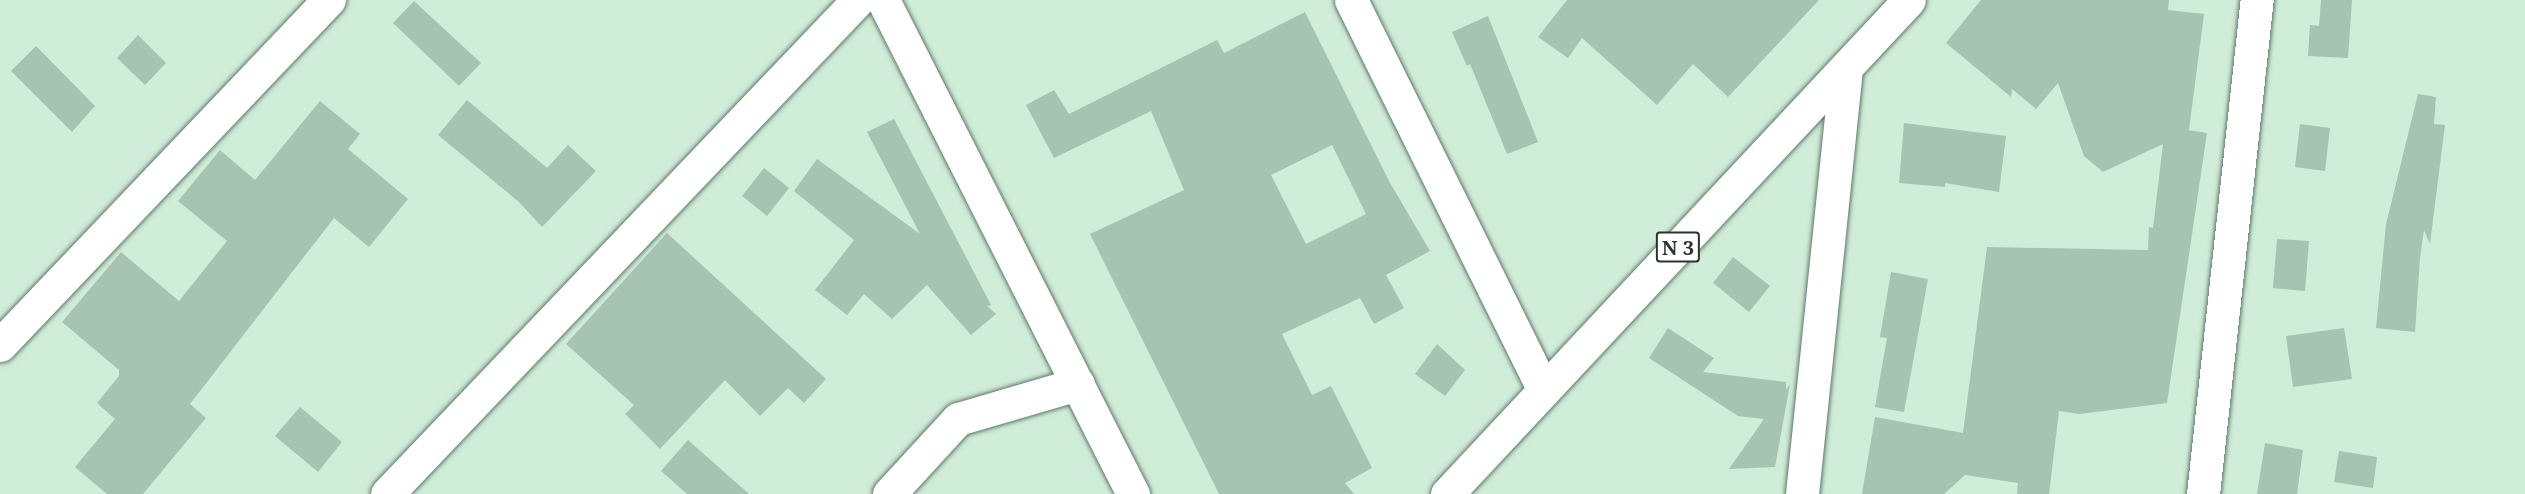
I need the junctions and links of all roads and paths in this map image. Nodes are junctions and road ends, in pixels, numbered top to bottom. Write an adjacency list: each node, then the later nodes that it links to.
1 (329, 0): 8 (street)
2 (858, 0): 11 (street)
3 (883, 0): 9 (street)
4 (1350, 0): 10 (street)
5 (1909, 0): 7 (street, N 3)
6 (2258, 0): 16 (street)
7 (1846, 69): 10 (street, N 3); 15 (street)
8 (0, 345)
9 (1078, 384): 12 (street); 13 (street)
10 (1543, 388): 14 (street, N 3)
11 (387, 494)
12 (889, 494)
13 (1134, 494)
14 (1447, 494)
15 (1802, 494)
16 (2203, 494)

